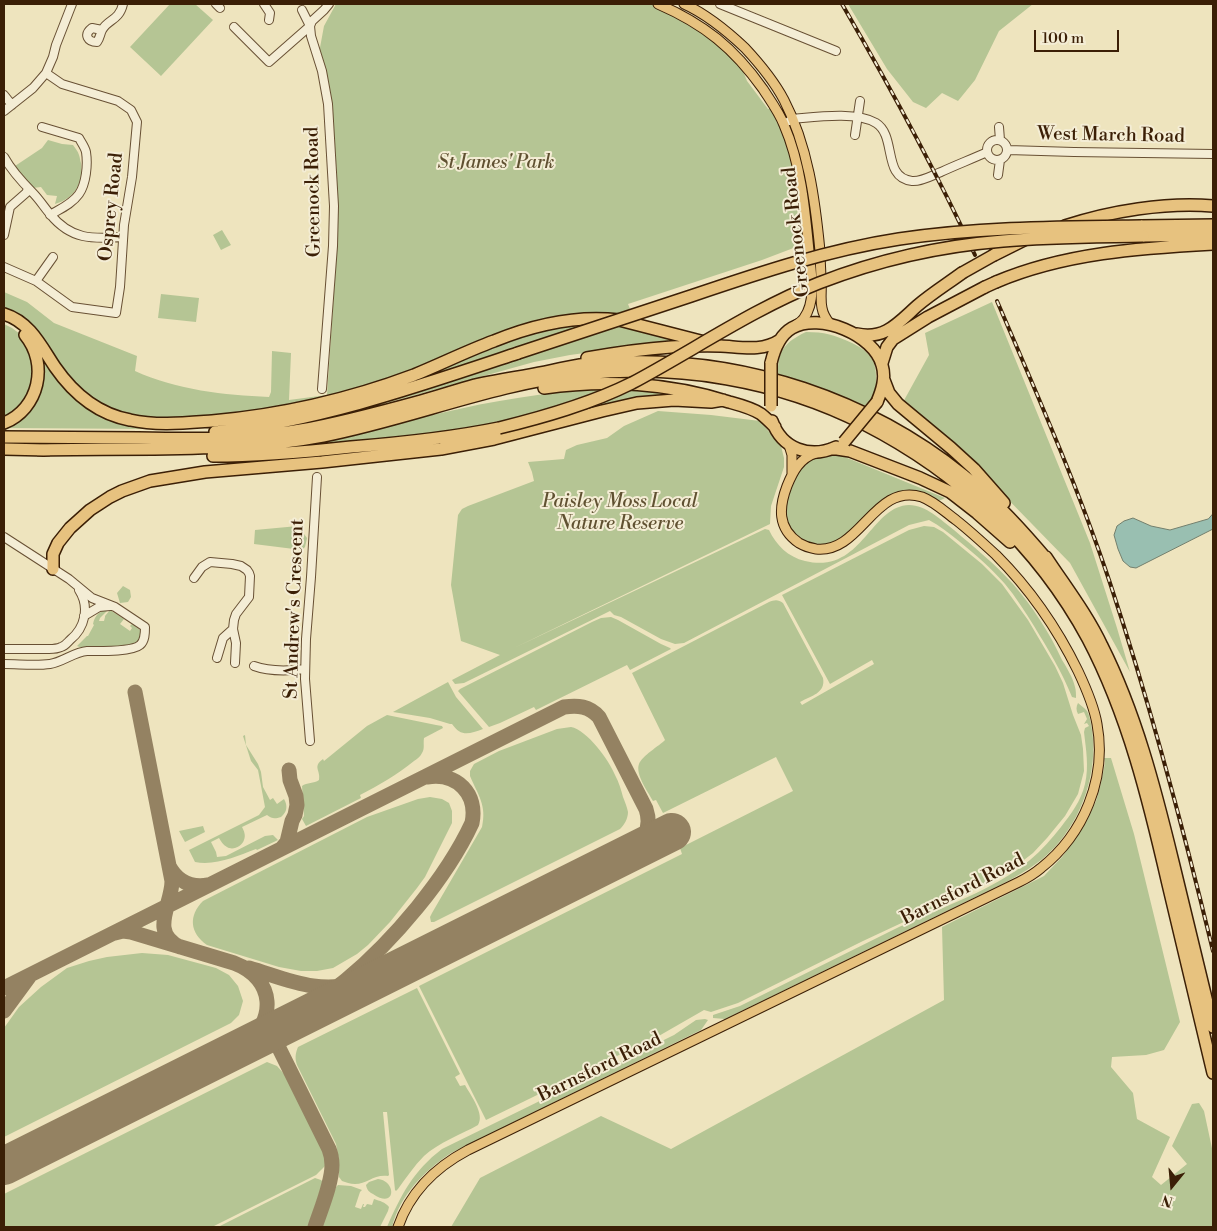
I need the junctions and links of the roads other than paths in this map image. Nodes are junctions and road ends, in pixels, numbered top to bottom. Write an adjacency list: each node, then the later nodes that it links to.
1 (72, 4): 14 (street)
2 (123, 4): 12 (street)
3 (264, 4): 9 (street)
4 (329, 4): 10 (street)
5 (658, 4): 21 (main road, Greenock Road)
6 (684, 4): 20 (main road, Greenock Road)
7 (720, 4): 13 (street)
8 (302, 10): 10 (street, Greenock Road)
9 (269, 20)
10 (310, 26): 11 (street); 55 (street, Greenock Road)
11 (234, 27)
12 (102, 30)
13 (836, 51)
14 (46, 73): 17 (street); 40 (street, Osprey Road)
15 (4, 95): 17 (street)
16 (860, 101): 19 (street)
17 (12, 105): 18 (street)
18 (4, 111)
19 (858, 116): 20 (street); 24 (street); 27 (street)
20 (793, 119): 21 (street); 47 (main road, Greenock Road)
21 (784, 123): 48 (main road, Greenock Road)
22 (42, 127): 35 (street)
23 (999, 127): 25 (street)
24 (855, 135)
25 (1000, 140): 26 (street); 27 (street)
26 (1008, 150): 28 (street, West March Road); 30 (street)
27 (987, 152): 30 (street)
28 (1213, 154)
29 (4, 158): 32 (street)
30 (1000, 160): 31 (street)
31 (998, 175)
32 (28, 189): 33 (street); 35 (street)
33 (7, 205): 38 (street)
34 (1213, 206): 49 (highway, bridge)
35 (50, 215): 40 (street)
36 (1213, 225): 37 (highway)
37 (1142, 231): 39 (highway); 61 (highway, bridge); 65 (highway, bridge)
38 (4, 235)
39 (1213, 235)
40 (123, 237): 44 (street, Osprey Road)
41 (1213, 244): 52 (highway, bridge)
42 (53, 257): 44 (street)
43 (4, 267): 44 (street, Osprey Road)
44 (36, 281)
45 (4, 314): 51 (highway)
46 (4, 321): 58 (highway)
47 (830, 324): 48 (highway); 49 (highway)
48 (794, 327): 50 (highway)
49 (857, 334): 52 (highway)
50 (780, 340): 51 (highway); 59 (highway, bridge)
51 (720, 346): 54 (highway)
52 (882, 363): 53 (highway)
53 (884, 380): 64 (highway, bridge); 70 (highway)
54 (474, 386): 61 (highway); 70 (highway)
55 (322, 389)
56 (723, 400): 57 (highway); 59 (highway); 71 (highway)
57 (394, 418): 65 (highway); 73 (highway)
58 (4, 423)
59 (775, 428): 62 (highway)
60 (4, 437): 61 (highway)
61 (113, 438)
62 (789, 445): 66 (highway); 67 (main road, Barnsford Road)
63 (4, 449): 65 (highway)
64 (831, 449): 66 (highway); 73 (highway)
65 (40, 450)
66 (818, 452): 67 (main road, Barnsford Road)
67 (792, 474): 89 (main road, Barnsford Road)
68 (317, 478): 85 (street, St Andrew's Crescent)
69 (4, 537): 71 (street)
70 (1050, 563): 87 (highway)
71 (53, 569): 74 (street)
72 (194, 578): 77 (street)
73 (1051, 581): 88 (highway)
74 (78, 588): 75 (street); 76 (street)
75 (115, 607): 76 (street); 83 (street)
76 (84, 616): 78 (street)
77 (233, 629): 81 (street); 82 (street)
78 (68, 642): 79 (street); 80 (street)
79 (4, 644)
80 (4, 649)
81 (217, 658)
82 (235, 663)
83 (4, 664)
84 (254, 666): 85 (street)
85 (305, 669): 86 (street, St Andrew's Crescent)
86 (310, 741)
87 (1213, 1027)
88 (1213, 1073)
89 (398, 1227)

